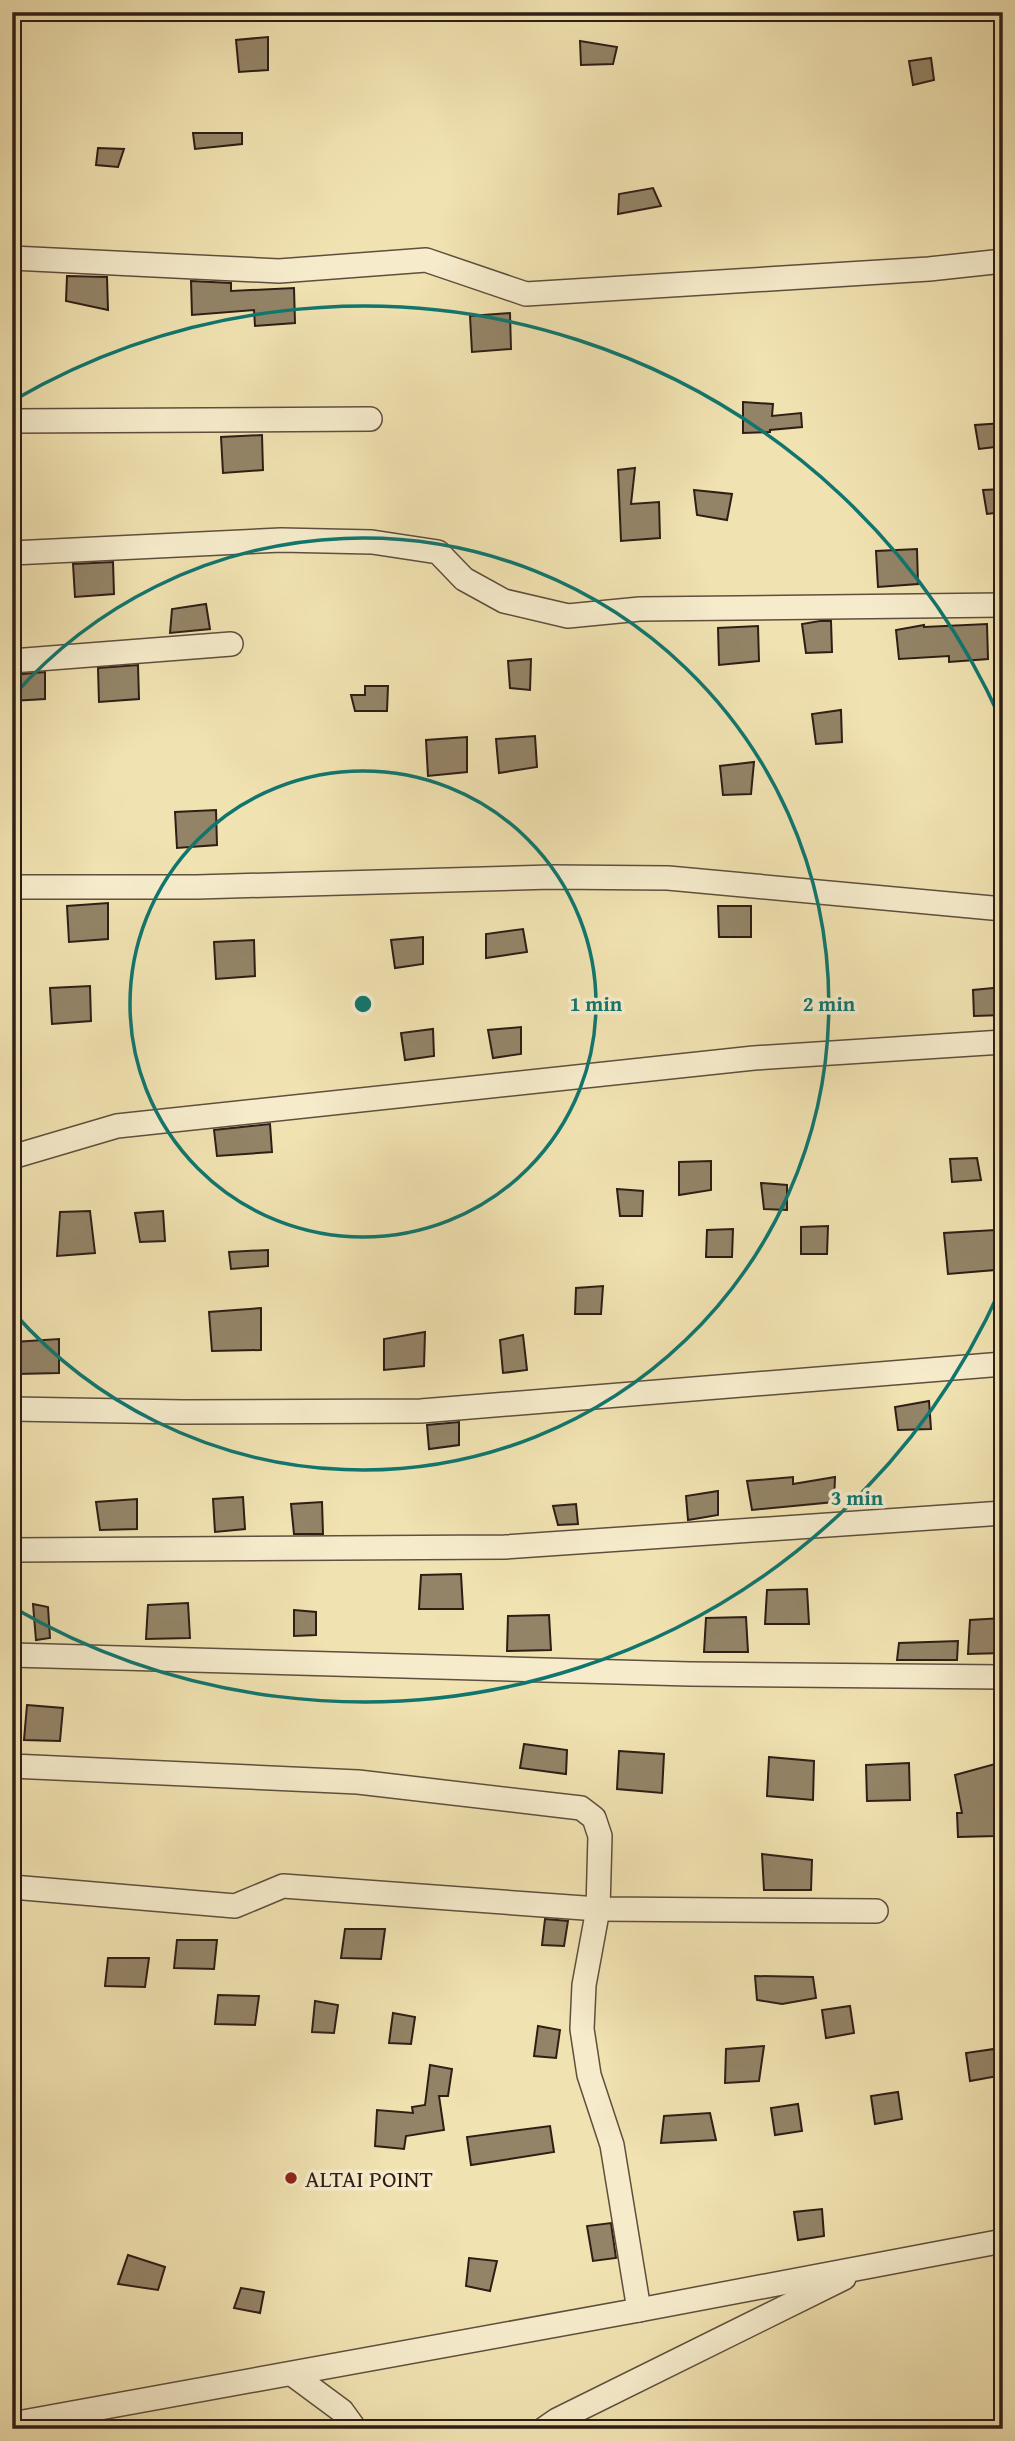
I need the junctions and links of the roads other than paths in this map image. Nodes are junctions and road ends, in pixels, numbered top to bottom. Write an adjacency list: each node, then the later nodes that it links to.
1 (12, 258): 2 (street)
2 (1003, 261)
3 (370, 419): 4 (street)
4 (12, 421)
5 (12, 553): 6 (street)
6 (1003, 605)
7 (230, 644): 8 (street)
8 (12, 662)
9 (12, 887): 10 (street)
10 (1003, 909)
11 (1003, 1042): 12 (street)
12 (12, 1157)
13 (1003, 1364): 14 (street)
14 (12, 1409)
15 (1003, 1513): 16 (street)
16 (12, 1550)
17 (12, 1655): 18 (street)
18 (1003, 1677)
19 (12, 1766): 21 (street)
20 (12, 1887): 21 (street)
21 (598, 1909): 22 (street); 25 (street)
22 (876, 1911)
23 (1003, 2241): 24 (street)
24 (869, 2266): 25 (street); 29 (street)
25 (639, 2310): 26 (street)
26 (292, 2374): 27 (street); 28 (street)
27 (12, 2424)
28 (355, 2429)
29 (544, 2429)

